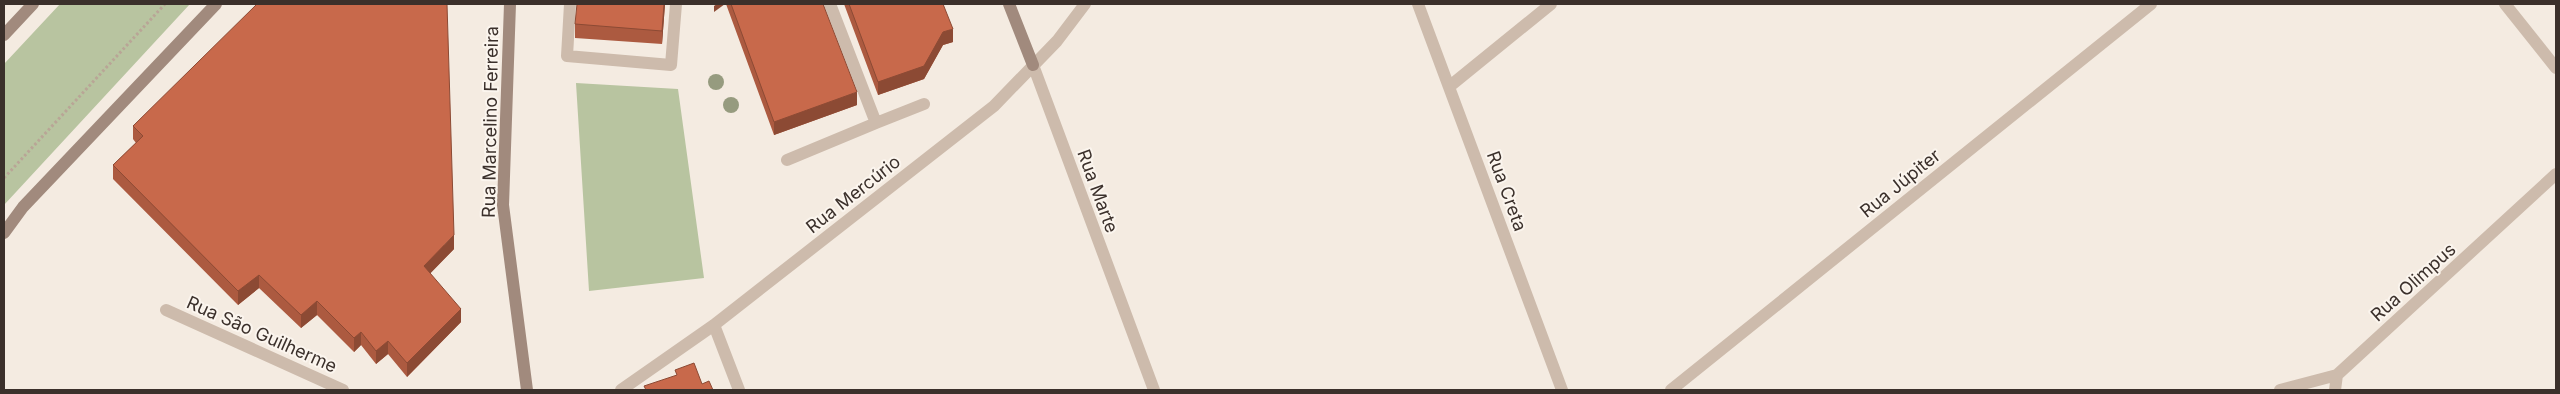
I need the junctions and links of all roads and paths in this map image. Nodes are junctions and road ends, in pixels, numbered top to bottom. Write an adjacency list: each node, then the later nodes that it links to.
1 (33, 4): 14 (street)
2 (165, 4): 22 (path)
3 (216, 4): 23 (street)
4 (510, 4): 28 (street, Rua Marcelino Ferreira)
5 (570, 4): 6 (street)
6 (676, 4)
7 (830, 4): 19 (street)
8 (1009, 4): 15 (street, Rua Marte)
9 (1085, 4): 15 (street, Rua Mercúrio)
10 (1418, 4): 17 (street, Rua Creta)
11 (1551, 4): 17 (street)
12 (2151, 4): 33 (street, Rua Júpiter)
13 (2505, 4): 16 (street)
14 (4, 35)
15 (1032, 65): 25 (street, Rua Mercúrio); 31 (street, Rua Marte)
16 (2556, 68)
17 (1450, 86): 32 (street, Rua Creta)
18 (924, 104): 19 (street)
19 (876, 123): 20 (street)
20 (787, 160)
21 (2556, 174): 26 (street, Rua Olimpus)
22 (4, 178)
23 (4, 233)
24 (166, 310): 27 (street, Rua São Guilherme)
25 (714, 325): 29 (street, Rua Mercúrio); 30 (street)
26 (2337, 375): 34 (street, Rua Olimpus); 35 (street)
27 (343, 390)
28 (527, 390)
29 (621, 390)
30 (739, 390)
31 (1154, 390)
32 (1562, 390)
33 (1671, 390)
34 (2280, 390)
35 (2334, 390)

